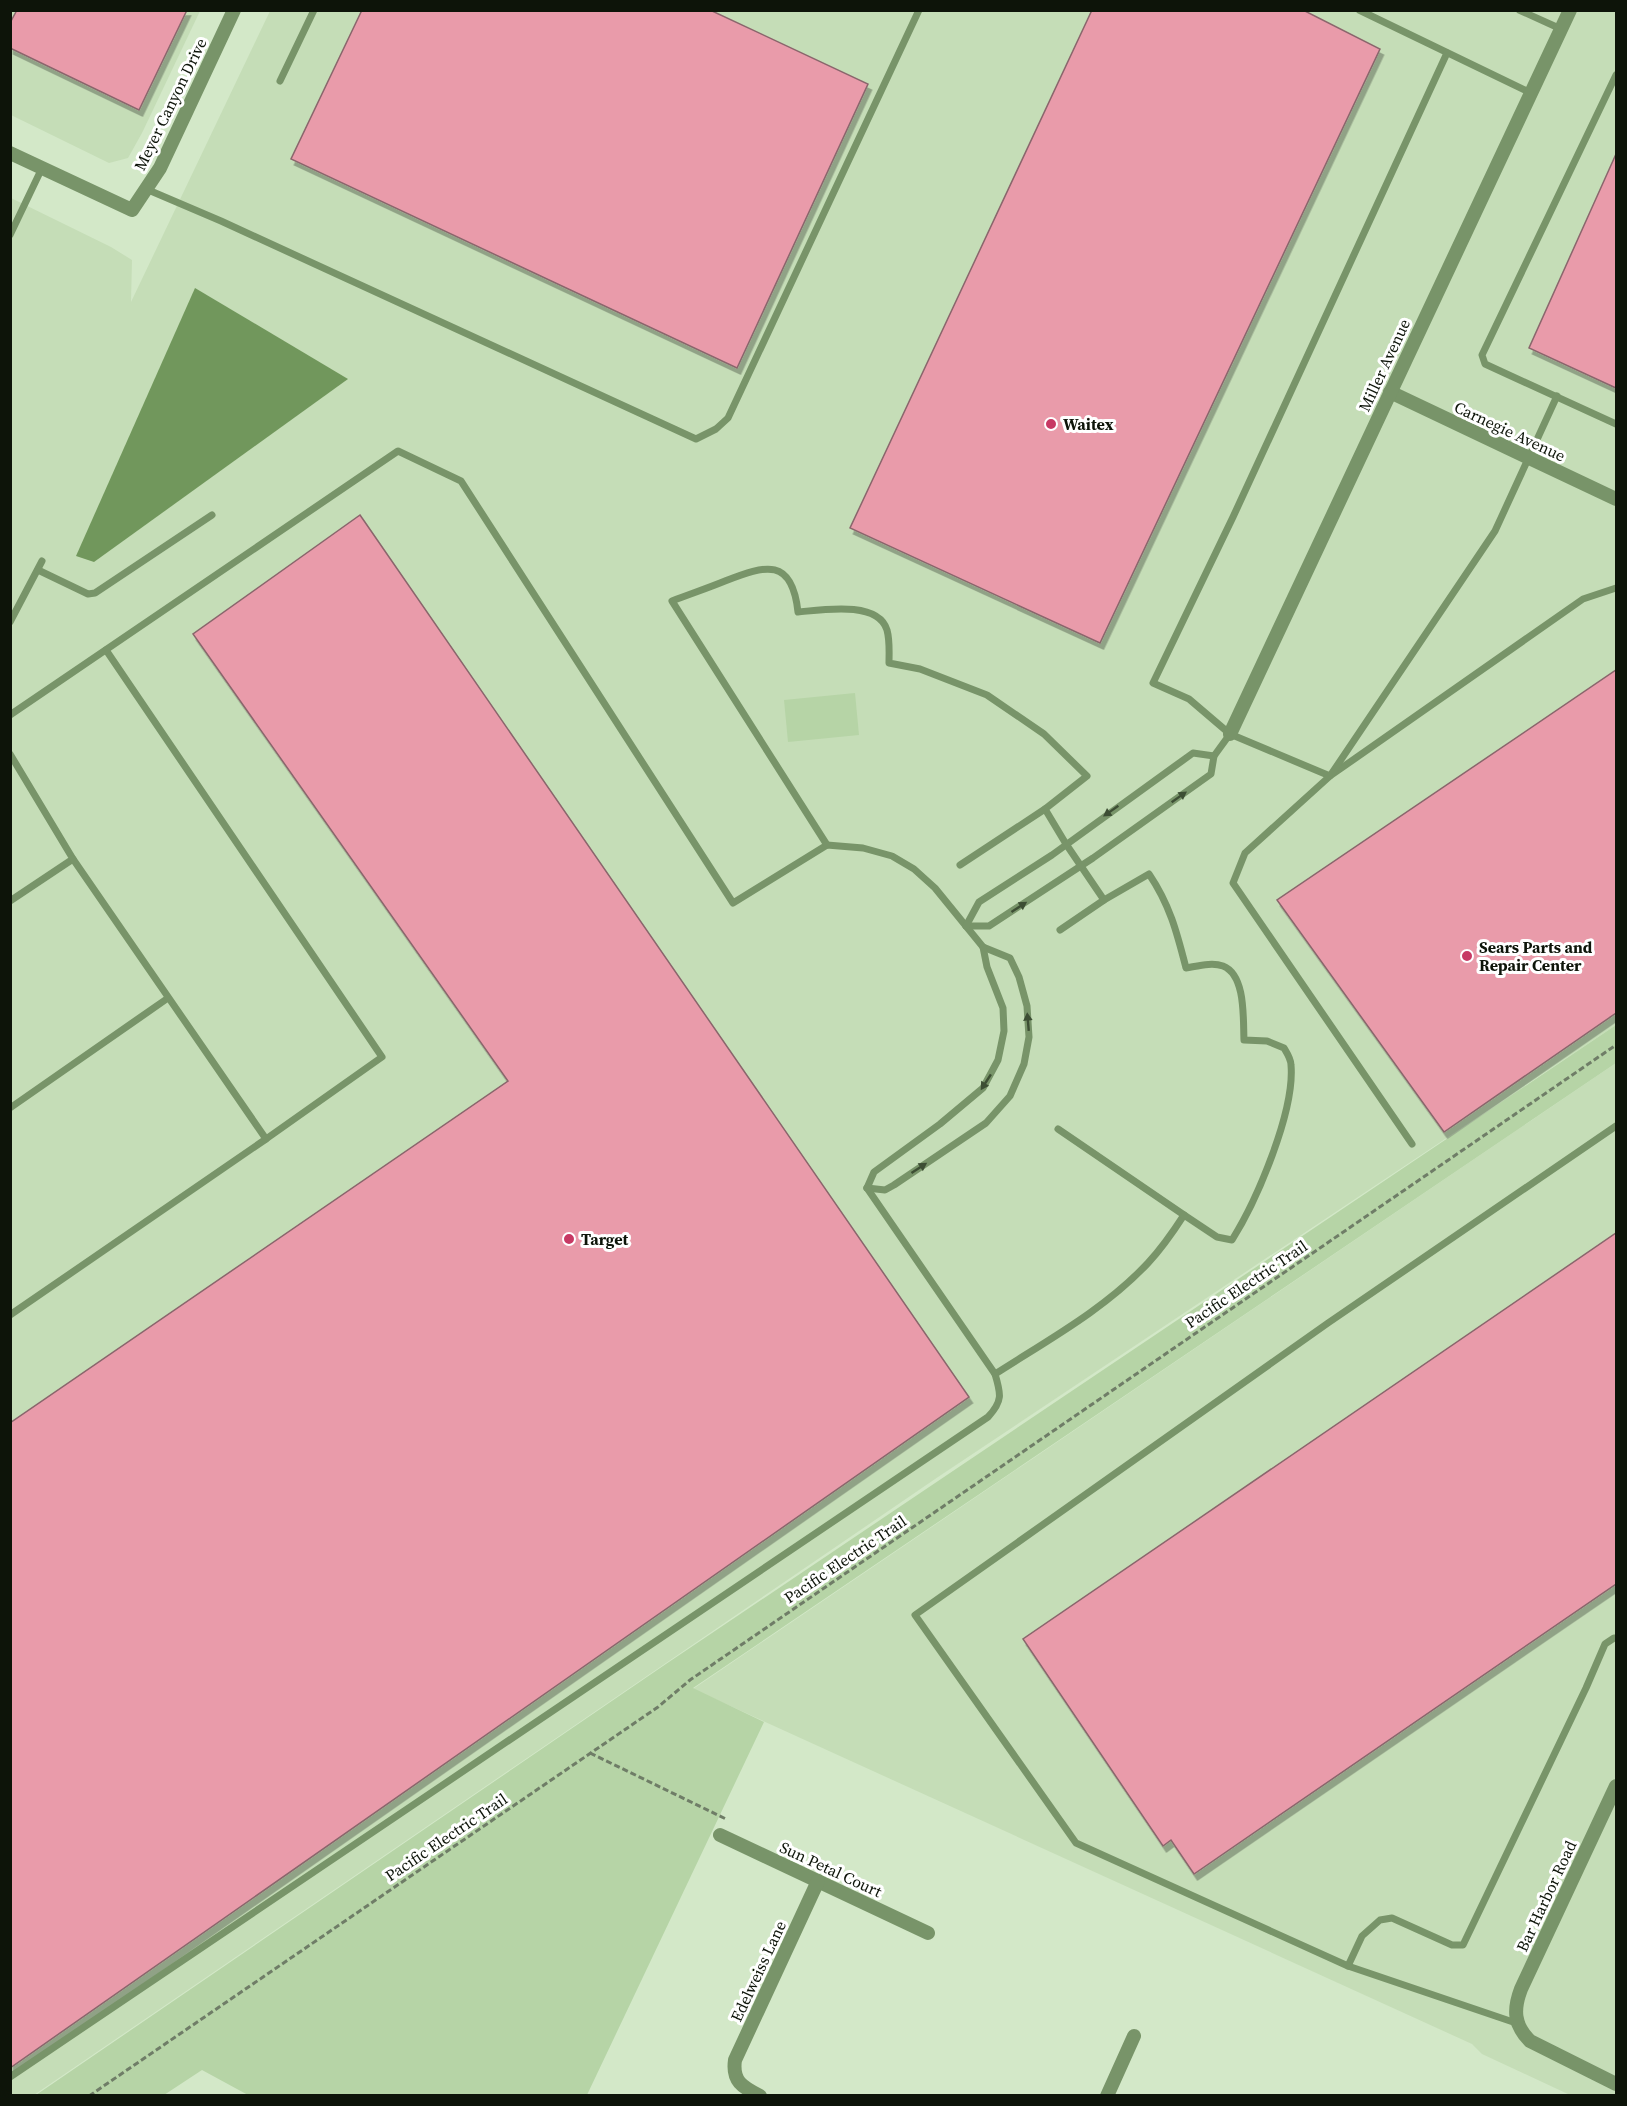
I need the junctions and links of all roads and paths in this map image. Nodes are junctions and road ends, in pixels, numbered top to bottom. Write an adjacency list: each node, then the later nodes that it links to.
1 (234, 10): 14 (street, Meyer Canyon Drive)
2 (314, 10): 10 (lane)
3 (919, 10): 14 (lane)
4 (1359, 10): 8 (lane)
5 (1519, 10): 7 (lane)
6 (1570, 10): 7 (street, Miller Avenue)
7 (1561, 29): 11 (street, Miller Avenue)
8 (1447, 53): 11 (lane); 28 (lane)
9 (1617, 75): 17 (lane)
10 (280, 81)
11 (1531, 93): 16 (street, Miller Avenue)
12 (10, 153): 13 (street)
13 (42, 168): 14 (street, Meyer Canyon Drive); 15 (lane)
14 (146, 189)
15 (10, 235)
16 (1390, 392): 19 (street, Carnegie Avenue); 28 (street, Miller Avenue)
17 (1557, 396): 18 (lane); 19 (lane)
18 (1617, 424)
19 (1528, 457): 20 (street, Carnegie Avenue); 31 (lane)
20 (1617, 499)
21 (212, 515): 23 (lane)
22 (42, 561): 23 (lane)
23 (38, 570): 25 (lane)
24 (1617, 588): 31 (lane)
25 (10, 622)
26 (106, 650): 27 (lane); 34 (lane); 48 (lane)
27 (10, 715)
28 (1230, 734): 30 (lane); 31 (lane)
29 (10, 754): 35 (lane)
30 (1214, 756): 33 (lane, one-way to 33); 37 (lane, one-way to 30)
31 (1330, 776): 49 (lane)
32 (1045, 809): 33 (lane); 34 (lane); 36 (lane)
33 (1066, 844): 37 (lane); 40 (lane)
34 (827, 845): 40 (lane)
35 (73, 859): 39 (lane); 43 (lane)
36 (960, 865)
37 (1082, 865): 38 (lane); 40 (lane, one-way to 37)
38 (1104, 900): 41 (lane); 51 (lane)
39 (10, 901)
40 (966, 926): 42 (lane)
41 (1060, 930)
42 (984, 947): 50 (lane, one-way to 50); 50 (lane, one-way to 42)
43 (168, 998): 45 (lane); 48 (lane)
44 (1617, 1045): 55 (path, Pacific Electric Trail)
45 (10, 1107)
46 (1617, 1126): 61 (lane)
47 (1058, 1129): 51 (lane)
48 (266, 1139): 52 (lane)
49 (1412, 1144)
50 (867, 1188): 53 (lane)
51 (1184, 1215): 53 (lane)
52 (10, 1315)
53 (995, 1374): 64 (lane)
54 (1617, 1638): 61 (lane)
55 (590, 1753): 57 (path); 66 (path, Pacific Electric Trail)
56 (1617, 1786): 62 (street, Bar Harbor Road)
57 (729, 1820)
58 (720, 1835): 59 (street, Sun Petal Court)
59 (819, 1881): 60 (street, Sun Petal Court); 67 (street, Edelweiss Lane)
60 (928, 1933)
61 (1348, 1966): 62 (lane)
62 (1516, 2023): 65 (street)
63 (1134, 2036): 68 (street)
64 (10, 2077)
65 (1617, 2084)
66 (89, 2096)
67 (760, 2096)
68 (1107, 2096)

